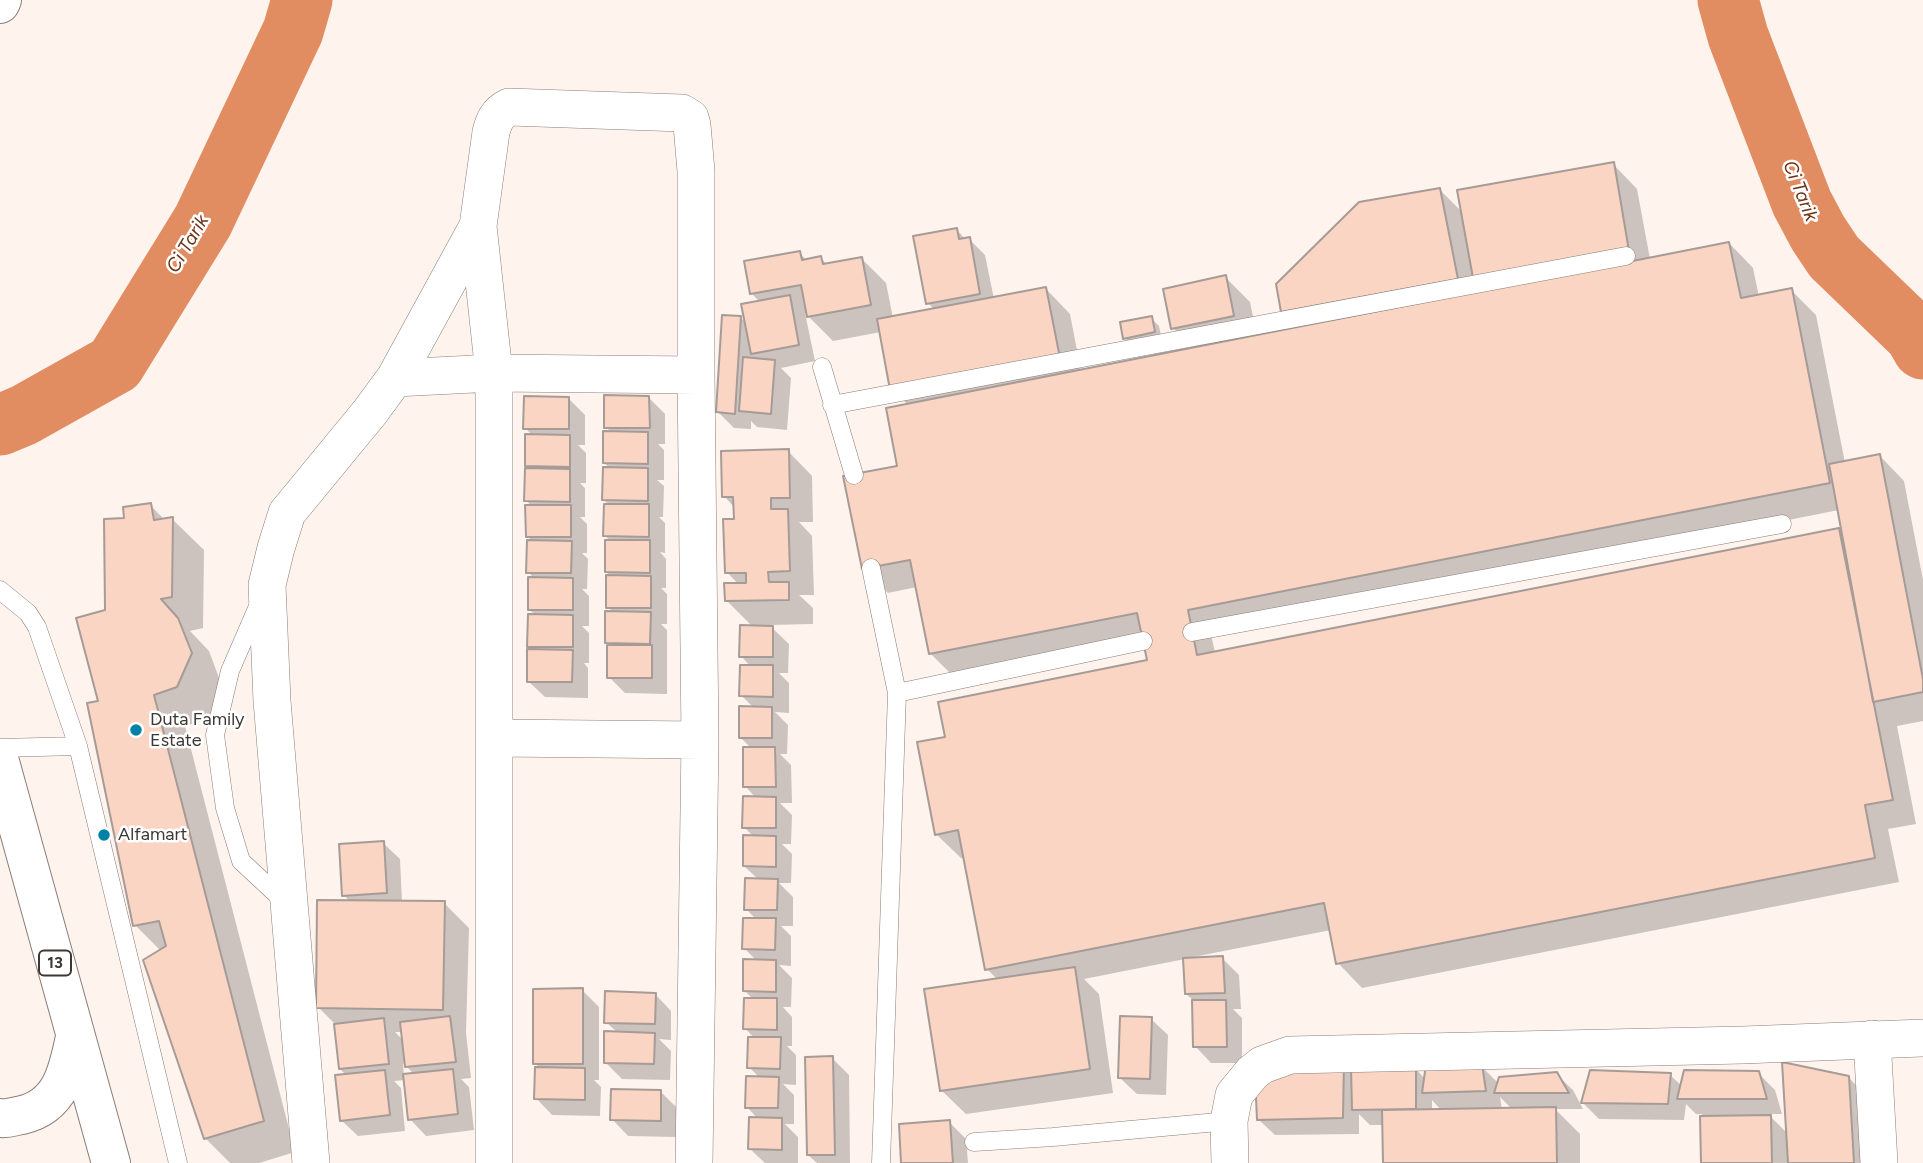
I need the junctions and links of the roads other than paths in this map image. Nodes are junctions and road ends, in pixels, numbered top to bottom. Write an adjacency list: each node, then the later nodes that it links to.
1 (478, 226): 4 (street); 5 (street); 6 (street)
2 (1626, 256): 7 (lane)
3 (822, 367): 7 (lane)
4 (494, 373): 5 (street); 6 (street); 16 (street)
5 (696, 375): 17 (street)
6 (395, 379): 11 (street)
7 (832, 405): 8 (lane)
8 (854, 475)
9 (1782, 524): 13 (lane)
10 (871, 568): 15 (lane)
11 (267, 585): 21 (street); 21 (lane)
12 (0, 590): 18 (lane)
13 (1192, 632)
14 (1143, 641): 15 (lane)
15 (897, 693): 33 (lane)
16 (495, 738): 17 (street); 31 (street)
17 (700, 740): 32 (street)
18 (78, 746): 19 (lane); 29 (lane)
19 (0, 748)
20 (0, 762): 22 (highway, 13)
21 (290, 907): 30 (street)
22 (75, 1037): 25 (highway); 28 (highway, 13)
23 (1923, 1038): 24 (street)
24 (1872, 1039): 26 (street); 35 (street)
25 (0, 1118)
26 (1229, 1121): 27 (lane); 34 (street)
27 (974, 1142)
28 (111, 1163)
29 (178, 1163)
30 (311, 1163)
31 (494, 1163)
32 (694, 1163)
33 (881, 1163)
34 (1230, 1163)
35 (1879, 1163)

